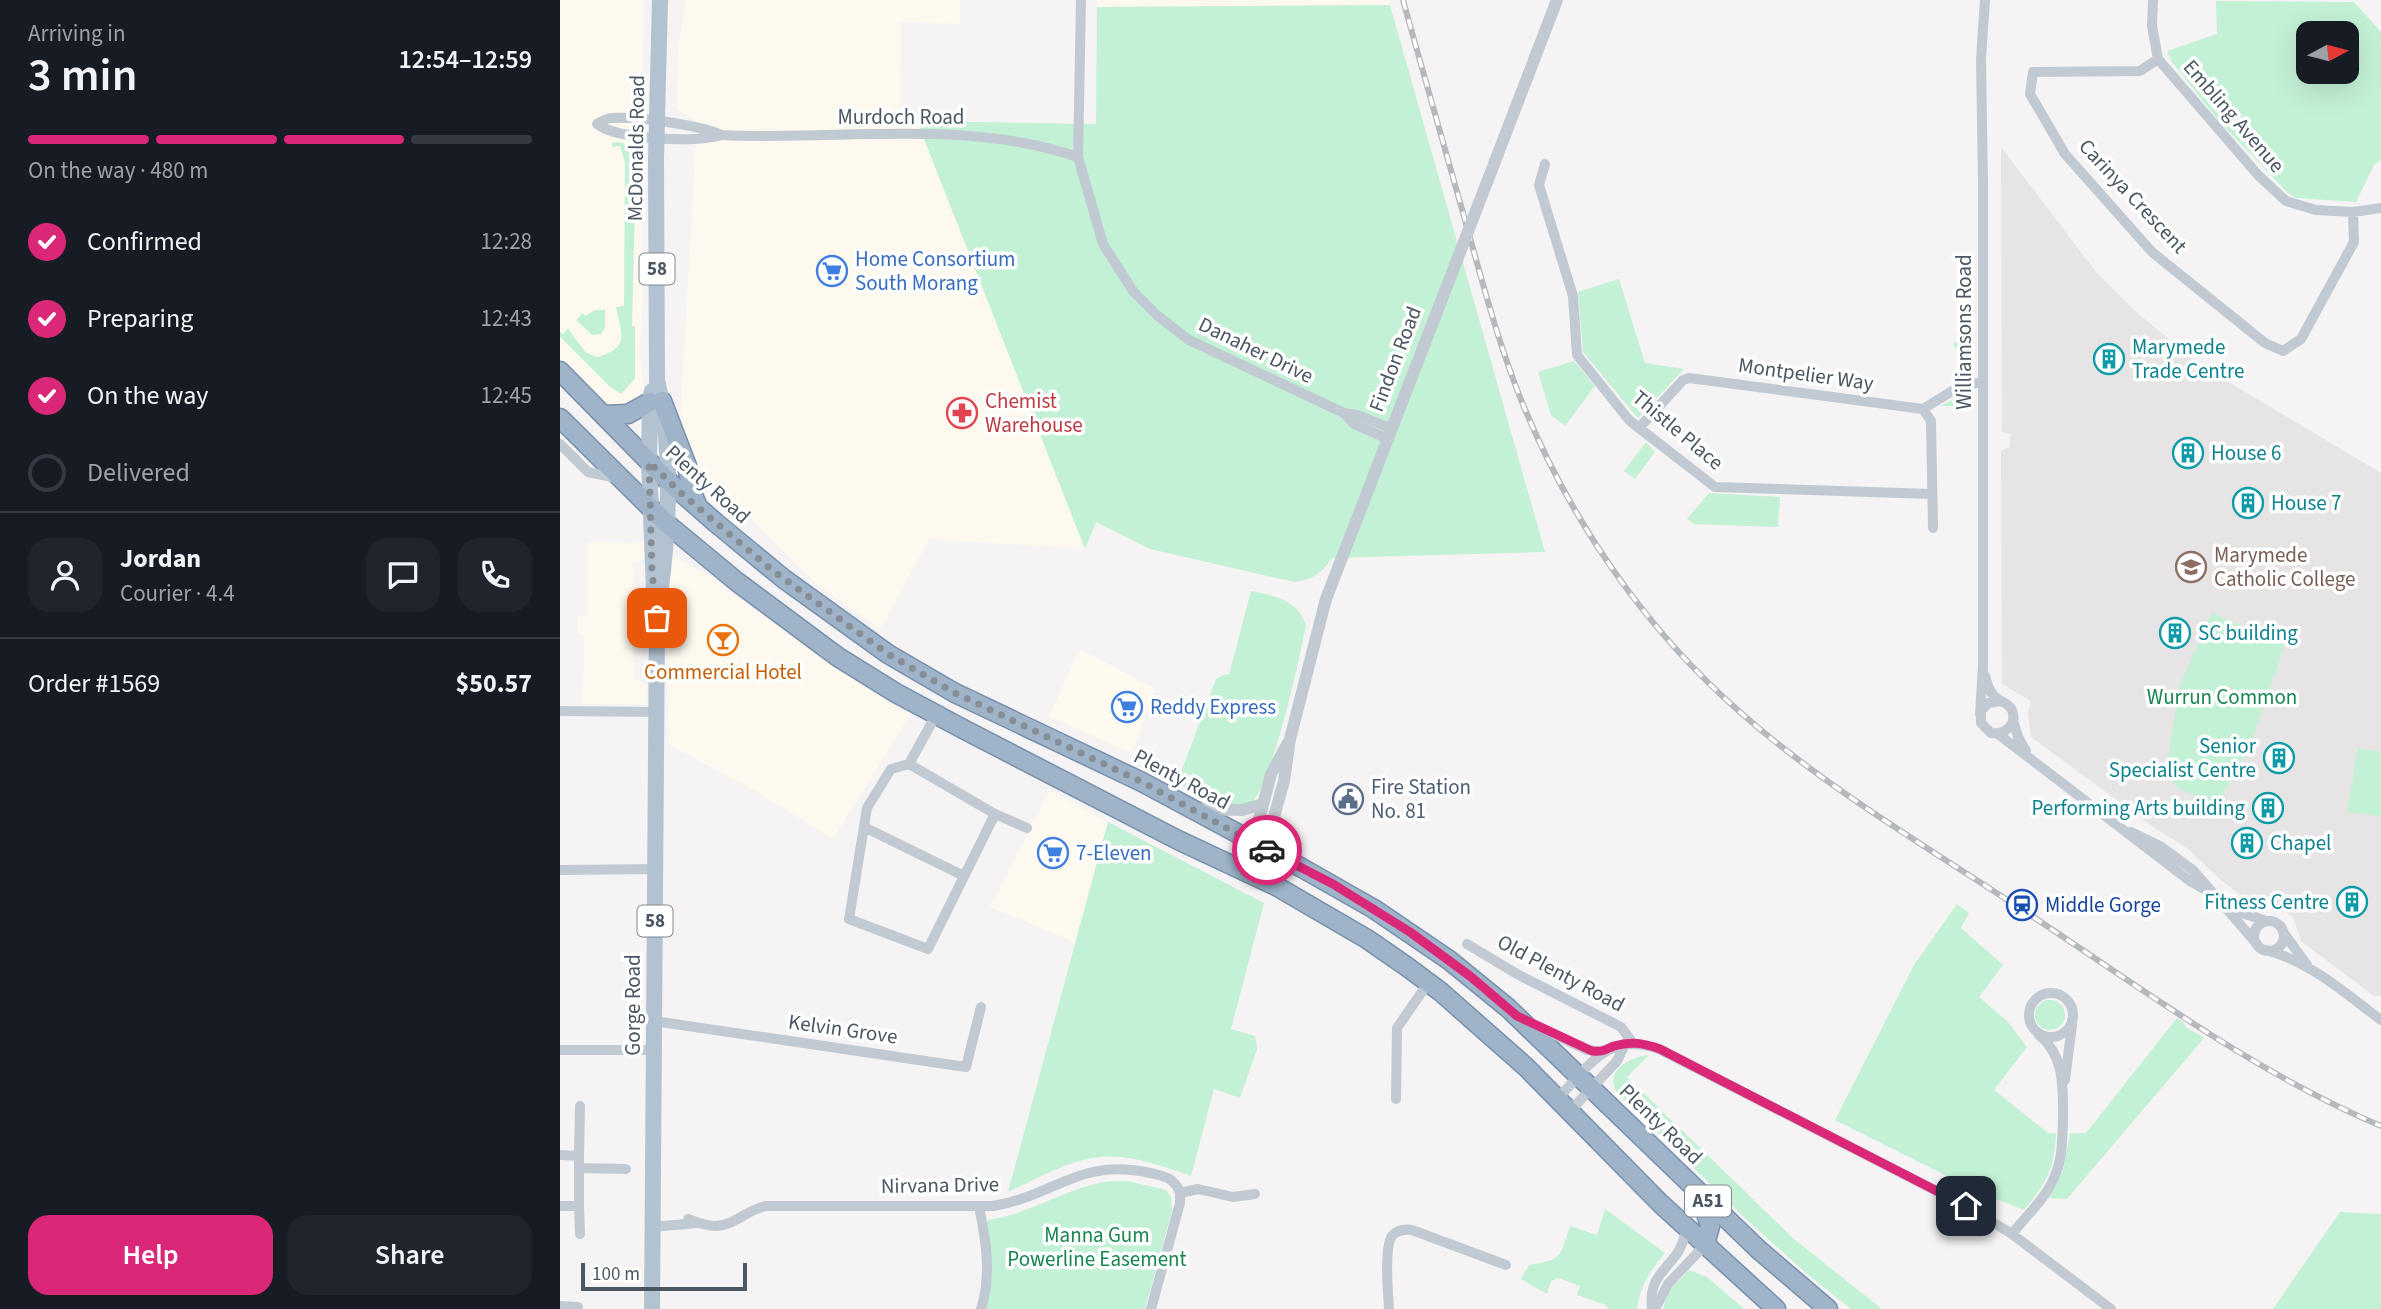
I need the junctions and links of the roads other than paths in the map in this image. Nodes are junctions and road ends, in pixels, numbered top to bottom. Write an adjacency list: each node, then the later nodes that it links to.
1 (660, 0): 7 (main road, McDonalds Road / 58)
2 (1081, 0): 9 (street, Danaher Drive)
3 (1557, 0): 20 (street, Findon Road, bridge)
4 (1985, 0): 14 (street, Williamsons Road)
5 (2153, 0): 6 (street, Embling Avenue)
6 (2158, 59): 12 (street, Embling Avenue); 12 (street, Carinya Crescent)
7 (657, 130): 7 (street, Murdoch Road); 8 (street, Murdoch Road); 8 (street, Murdoch Road); 15 (main road, McDonalds Road / 58)
8 (722, 135): 9 (street, Murdoch Road)
9 (1078, 158): 20 (street, Danaher Drive)
10 (1545, 164): 19 (street, Thistle Place)
11 (2381, 208): 12 (street, Embling Avenue)
12 (2353, 212)
13 (560, 371): 17 (highway, Plenty Road / A51)
14 (1983, 382): 16 (street); 31 (street, Williamsons Road)
15 (656, 401): 17 (highway); 22 (main road, McDonalds Road / 58); 24 (main road, McDonalds Road / 58); 26 (highway)
16 (1923, 409): 19 (street, Montpelier Way); 25 (street, Williamsons Road)
17 (604, 415): 22 (highway, Plenty Road / A51)
18 (560, 418): 23 (highway, A51)
19 (1639, 428): 25 (street, Thistle Place)
20 (1390, 434): 39 (street, Findon Road)
21 (560, 444): 23 (street)
22 (649, 462): 24 (highway, Plenty Road / A51); 27 (main road, McDonalds Road / 58)
23 (621, 479): 27 (highway, A51)
24 (667, 480): 26 (highway, Plenty Road / A51); 28 (main road, Gorge Road / 58)
25 (1932, 494): 29 (street, Williamsons Road)
26 (698, 507): 43 (highway, Plenty Road / A51)
27 (651, 508): 28 (highway, A51); 30 (main road, Gorge Road / 58)
28 (666, 523): 30 (main road, Gorge Road / 58); 36 (highway, A51)
29 (1933, 528)
30 (657, 618): 34 (main road, Gorge Road / 58)
31 (1983, 665): 32 (street, Williamsons Road); 35 (street, Williamsons Road)
32 (2001, 701): 35 (street); 37 (street)
33 (560, 711): 34 (street)
34 (656, 712): 49 (main road, Gorge Road / 58)
35 (1980, 714): 38 (street)
36 (936, 715): 41 (street); 51 (highway, A51)
37 (2013, 720): 38 (street); 40 (street)
38 (1998, 734): 40 (street)
39 (1290, 739): 42 (street, Findon Road); 48 (street, Findon Road)
40 (2032, 761): 45 (street)
41 (909, 764): 44 (street); 46 (street)
42 (1263, 804): 43 (street); 48 (street, Findon Road)
43 (1188, 808): 48 (highway, Plenty Road / A51)
44 (995, 814): 47 (street); 52 (street)
45 (2120, 826): 53 (street); 53 (street)
46 (864, 827): 52 (street); 52 (street)
47 (1027, 828)
48 (1259, 846): 51 (highway, Findon Road); 62 (highway, Plenty Road / A51)
49 (655, 869): 50 (street); 65 (main road, Gorge Road / 58)
50 (560, 870)
51 (1249, 873): 60 (highway, A51)
52 (964, 876)
53 (2210, 893): 54 (street)
54 (2227, 907): 55 (street); 58 (street)
55 (2268, 921): 56 (street); 58 (street)
56 (2283, 931): 58 (street); 59 (street)
57 (1467, 944): 67 (street, Old Plenty Road)
58 (2262, 947): 59 (street)
59 (2308, 967): 64 (street)
60 (1428, 983): 73 (street); 74 (highway, A51)
61 (981, 1007): 65 (street, Kelvin Grove)
62 (1517, 1016): 70 (street); 71 (highway, Plenty Road / A51)
63 (2073, 1018): 66 (street); 66 (street); 72 (street)
64 (2381, 1020)
65 (654, 1021): 69 (main road, Gorge Road / 58)
66 (2038, 1034): 72 (street)
67 (1628, 1043): 70 (street, Old Plenty Road); 71 (street, Old Plenty Road); 89 (street, Old Plenty Road)
68 (560, 1050): 69 (street)
69 (654, 1050): 86 (main road, Gorge Road / 58)
70 (1604, 1052): 71 (street, Old Plenty Road)
71 (1585, 1082): 74 (street); 74 (street); 80 (highway, Plenty Road / A51)
72 (2063, 1087): 89 (street)
73 (1396, 1099)
74 (1564, 1104): 87 (highway, A51)
75 (580, 1106): 77 (street)
76 (560, 1155): 77 (street)
77 (579, 1156): 78 (street)
78 (579, 1168): 79 (street); 84 (street)
79 (626, 1169)
80 (1698, 1192): 90 (highway); 100 (highway, Plenty Road / A51)
81 (1180, 1193): 82 (street); 85 (street, Nirvana Drive); 96 (street)
82 (1255, 1194)
83 (560, 1206): 84 (street)
84 (579, 1206): 88 (street)
85 (979, 1206): 86 (street, Nirvana Drive); 95 (street)
86 (652, 1227): 94 (main road, Gorge Road / 58)
87 (1687, 1229): 90 (highway, A51); 98 (street)
88 (580, 1234)
89 (2012, 1234): 101 (street, Old Plenty Road)
90 (1705, 1245): 98 (street); 99 (highway, A51)
91 (1506, 1265): 97 (street)
92 (560, 1306): 93 (street)
93 (578, 1307)
94 (652, 1309)
95 (981, 1309)
96 (1151, 1309)
97 (1389, 1309)
98 (1654, 1309)
99 (1776, 1309)
100 (1828, 1309)
101 (2111, 1309)

